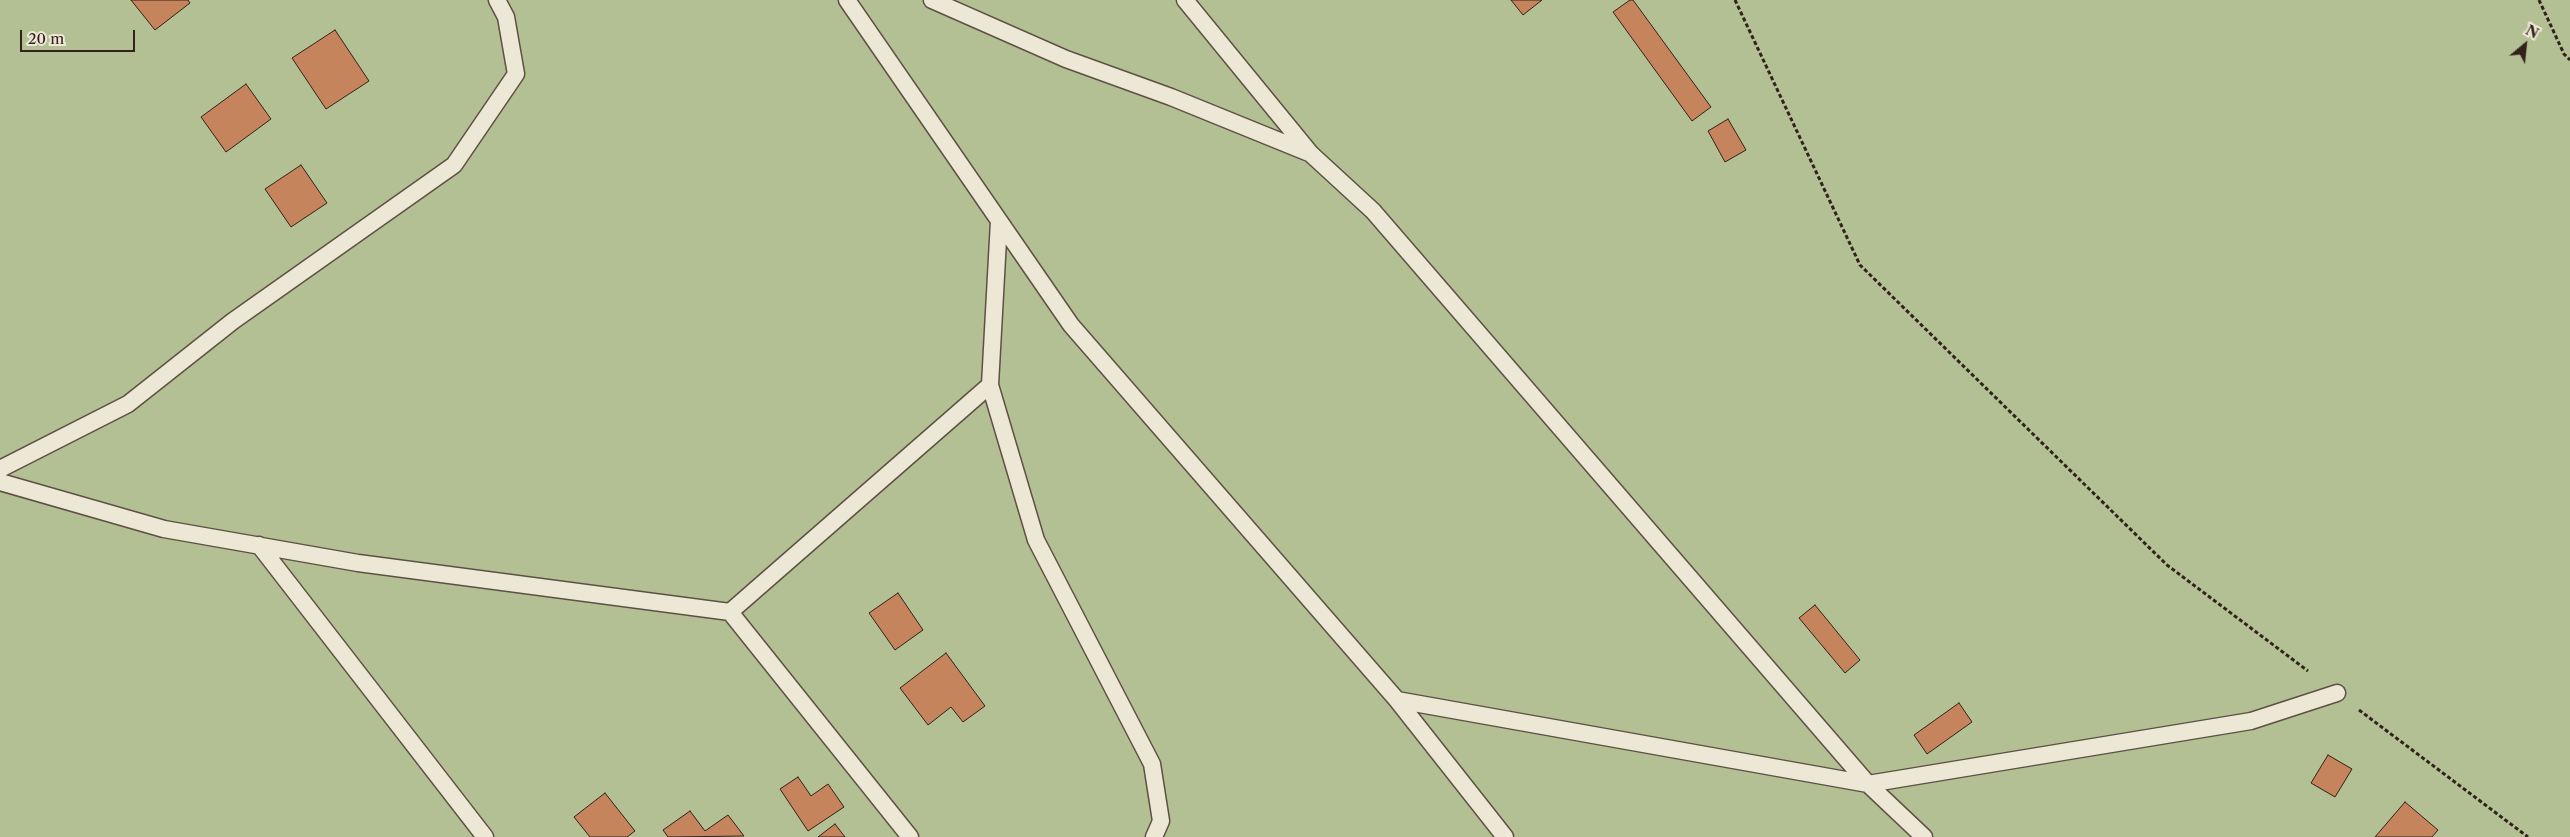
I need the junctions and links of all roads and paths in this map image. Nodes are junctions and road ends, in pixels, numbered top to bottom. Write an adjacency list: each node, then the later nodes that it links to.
1 (497, 0): 11 (lane)
2 (847, 0): 9 (lane)
3 (932, 0): 8 (lane)
4 (1185, 0): 8 (lane)
5 (1735, 0): 15 (path)
6 (2540, 0): 7 (path)
7 (2570, 60)
8 (1311, 154): 17 (lane)
9 (999, 221): 10 (lane); 16 (lane)
10 (990, 385): 14 (lane); 20 (lane)
11 (0, 469)
12 (0, 482): 13 (lane)
13 (259, 544): 14 (lane); 18 (lane)
14 (730, 612): 19 (lane)
15 (2336, 693): 17 (lane); 23 (path)
16 (1397, 700): 17 (lane); 21 (lane)
17 (1868, 784): 22 (lane)
18 (486, 837)
19 (910, 837)
20 (1154, 837)
21 (1506, 837)
22 (1924, 837)
23 (2528, 837)

